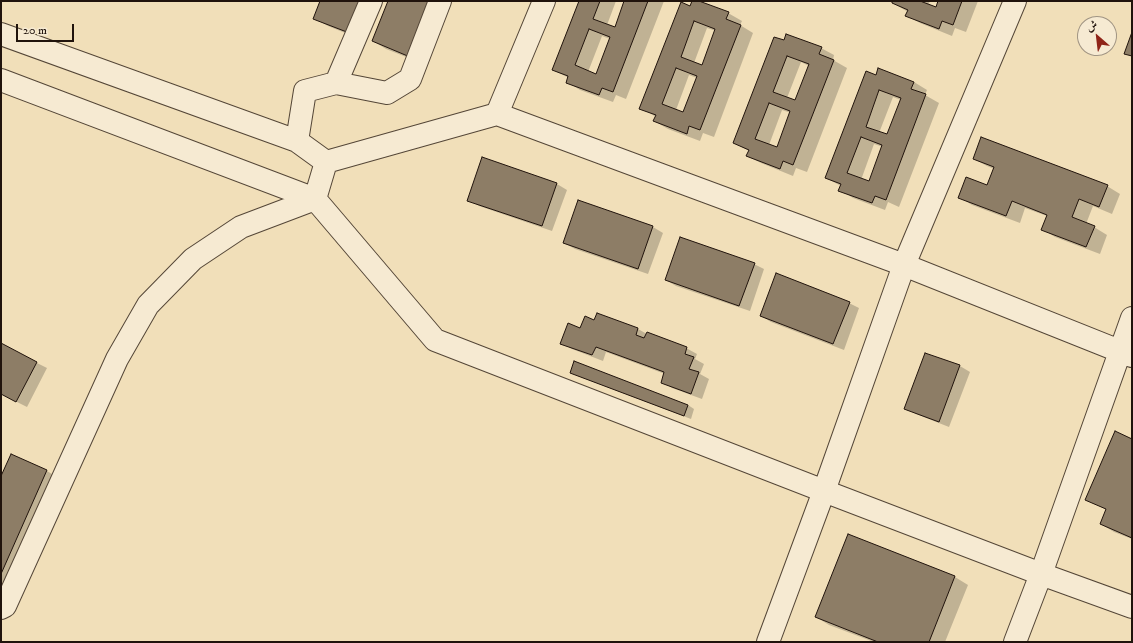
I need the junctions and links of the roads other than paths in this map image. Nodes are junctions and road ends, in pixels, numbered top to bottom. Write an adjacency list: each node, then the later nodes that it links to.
1 (371, 1): 7 (lane)
2 (440, 1): 7 (lane)
3 (544, 1): 8 (lane)
4 (1015, 1): 12 (lane)
5 (1, 34): 9 (lane)
6 (1, 80): 11 (lane)
7 (336, 83): 9 (lane)
8 (497, 114): 10 (lane); 12 (lane)
9 (297, 141): 10 (lane)
10 (326, 162): 11 (lane)
11 (315, 198): 15 (lane); 18 (lane)
12 (904, 265): 14 (lane); 15 (lane)
13 (1132, 318): 14 (lane)
14 (1126, 354): 16 (lane)
15 (824, 491): 16 (lane); 19 (lane)
16 (1041, 574): 17 (lane); 20 (lane)
17 (1132, 607)
18 (1, 608)
19 (768, 642)
20 (1015, 642)

